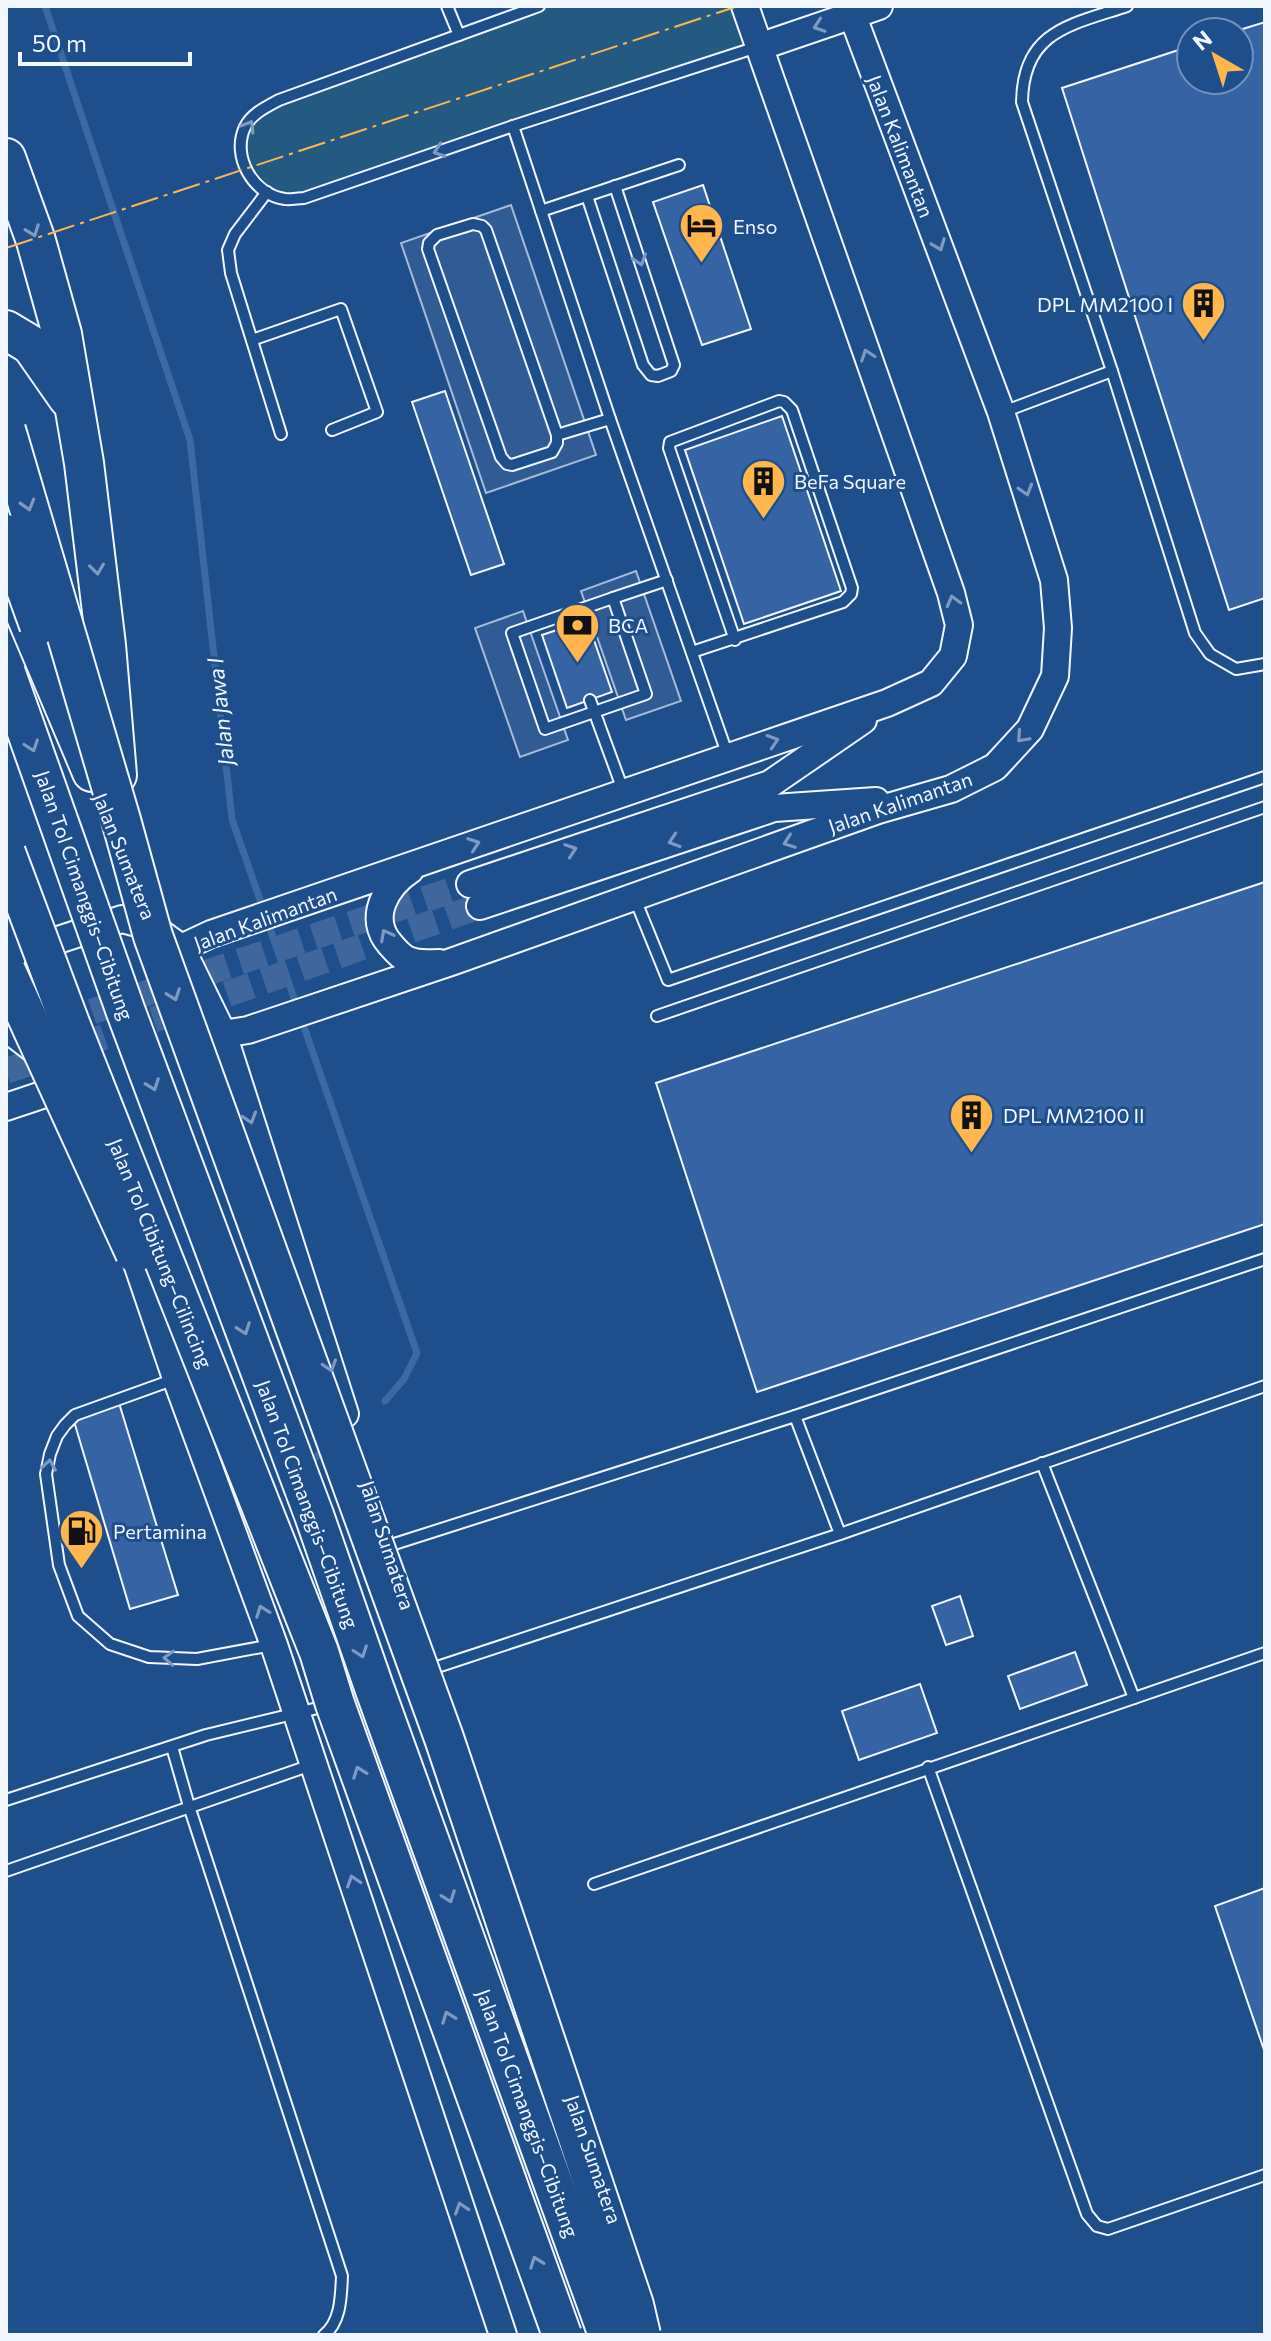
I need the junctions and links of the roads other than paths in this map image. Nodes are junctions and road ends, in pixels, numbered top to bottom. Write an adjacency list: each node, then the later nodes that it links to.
1 (447, 6): 7 (lane)
2 (539, 6): 7 (lane)
3 (745, 6): 8 (street, Jalan Kalimantan)
4 (879, 6): 6 (street)
5 (1127, 6): 18 (lane)
6 (851, 10): 8 (street, one-way to 8); 20 (street, Jalan Kalimantan, one-way to 20)
7 (459, 35): 13 (lane, one-way to 7)
8 (759, 47): 9 (lane); 37 (street, Jalan Kalimantan, one-way to 8)
9 (513, 126): 13 (lane, one-way to 13); 15 (lane)
10 (6, 158): 19 (highway, one-way to 19)
11 (679, 165): 12 (lane)
12 (615, 186): 14 (lane); 14 (lane, one-way to 14)
13 (267, 192): 17 (lane)
14 (587, 196): 15 (lane)
15 (541, 211): 21 (lane)
16 (6, 330): 19 (highway)
17 (252, 340): 23 (lane); 24 (lane)
18 (1112, 371): 20 (lane); 34 (lane)
19 (75, 408): 48 (highway, one-way to 48)
20 (1001, 412): 43 (street, Jalan Kalimantan, one-way to 43)
21 (610, 419): 25 (lane); 28 (lane)
22 (6, 430): 48 (highway, one-way to 48, bridge)
23 (332, 430)
24 (281, 434)
25 (557, 435): 25 (lane)
26 (6, 534): 48 (highway, bridge)
27 (6, 568): 40 (highway)
28 (667, 580): 29 (lane); 33 (lane)
29 (613, 598): 30 (lane); 38 (lane)
30 (560, 616): 31 (lane); 38 (lane)
31 (564, 628)
32 (735, 640): 32 (lane); 33 (lane)
33 (692, 652): 39 (lane)
34 (1265, 664)
35 (6, 673): 85 (highway, Jalan Tol Cimanggis–Cibitung, one-way to 85, bridge)
36 (590, 700): 38 (lane)
37 (887, 703): 39 (street, Jalan Kalimantan, one-way to 37); 43 (street, one-way to 37)
38 (595, 712): 42 (lane)
39 (728, 756): 42 (street, Jalan Kalimantan)
40 (92, 772): 48 (street, Jalan Sumatera)
41 (1265, 777): 47 (lane)
42 (624, 792): 46 (street, Jalan Kalimantan, one-way to 42)
43 (919, 798): 47 (street, Jalan Kalimantan, one-way to 47)
44 (1265, 807): 53 (lane)
45 (6, 853): 66 (highway, Jalan Tol Cibitung–Cilincing, bridge)
46 (422, 862): 48 (street, Jalan Kalimantan); 49 (street, one-way to 46)
47 (634, 897): 49 (street, Jalan Kalimantan)
48 (156, 926): 50 (street); 55 (street, Jalan Sumatera); 86 (highway, one-way to 86, bridge)
49 (451, 962): 55 (street, Jalan Kalimantan)
50 (23, 967): 51 (street); 66 (highway, bridge)
51 (46, 990): 52 (street); 56 (street)
52 (6, 1003)
53 (657, 1016)
54 (6, 1028): 56 (street)
55 (223, 1034): 64 (street, Jalan Sumatera, one-way to 64)
56 (78, 1083): 57 (street); 59 (street)
57 (6, 1107)
58 (1265, 1259): 61 (lane)
59 (176, 1378): 65 (street, one-way to 59); 65 (lane, one-way to 59)
60 (1265, 1386): 62 (lane)
61 (795, 1416): 63 (lane); 64 (lane)
62 (1042, 1463): 63 (lane); 71 (lane)
63 (840, 1534): 68 (lane)
64 (388, 1546): 68 (street, Jalan Sumatera)
65 (274, 1645): 73 (street)
66 (319, 1652): 84 (highway, one-way to 66, bridge)
67 (1265, 1653): 71 (lane)
68 (421, 1673): 87 (street, Jalan Sumatera)
69 (383, 1686): 70 (lane)
70 (360, 1695)
71 (1134, 1698): 76 (lane)
72 (348, 1699): 73 (lane)
73 (296, 1711): 74 (lane); 75 (street)
74 (172, 1747): 77 (lane); 78 (lane)
75 (314, 1764): 78 (lane); 83 (street, one-way to 75)
76 (928, 1767): 80 (lane); 81 (lane)
77 (6, 1800)
78 (189, 1806): 79 (lane); 82 (lane)
79 (6, 1870)
80 (594, 1884)
81 (1265, 2175)
82 (324, 2335)
83 (503, 2335)
84 (562, 2335)
85 (608, 2335)
86 (641, 2335)
87 (654, 2335)

